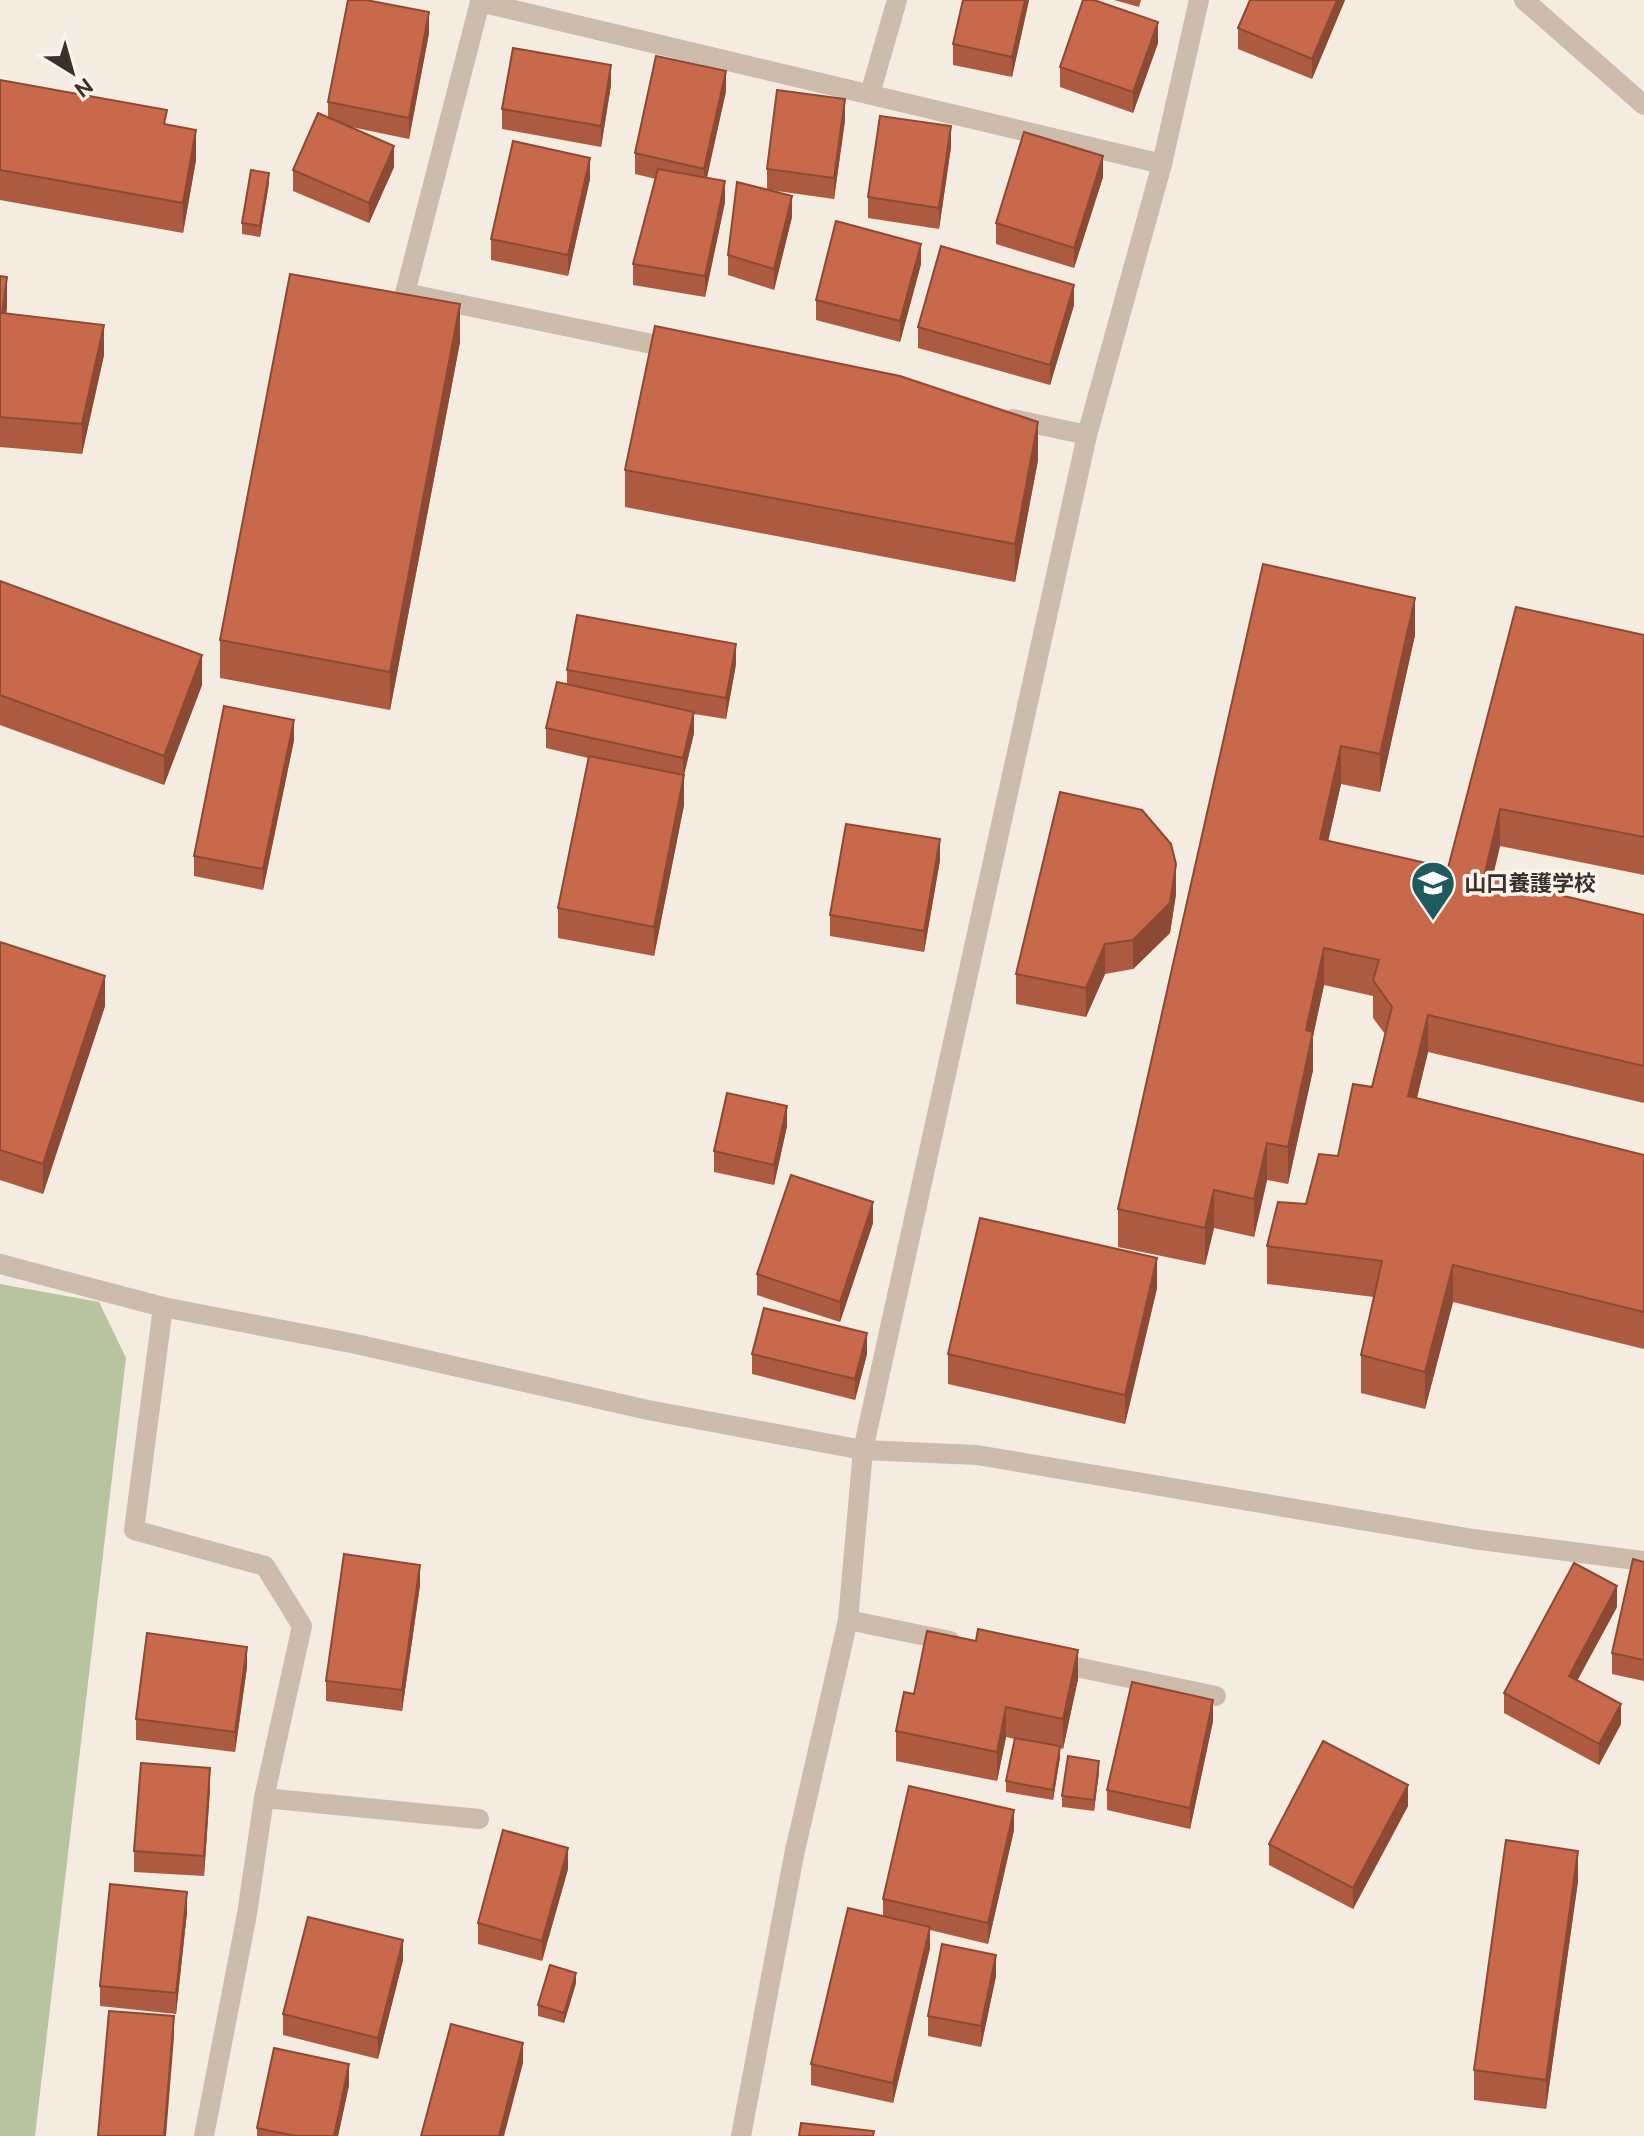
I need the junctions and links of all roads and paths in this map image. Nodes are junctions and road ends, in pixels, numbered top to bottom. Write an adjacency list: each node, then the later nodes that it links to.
1 (897, 0): 5 (street)
2 (1199, 0): 7 (street)
3 (1524, 0): 6 (street)
4 (480, 1): 5 (street); 8 (street)
5 (870, 94): 7 (street)
6 (1644, 105)
7 (1162, 164): 10 (street)
8 (700, 354)
9 (994, 415): 10 (street)
10 (1087, 435): 13 (street)
11 (0, 1264): 12 (street)
12 (163, 1307): 13 (street); 19 (street)
13 (863, 1450): 14 (street); 15 (street)
14 (1644, 1561)
15 (848, 1620): 16 (street); 22 (street)
16 (971, 1645)
17 (1032, 1658): 18 (street)
18 (1216, 1696)
19 (264, 1798): 20 (street); 21 (street)
20 (479, 1819)
21 (204, 2136)
22 (741, 2136)

